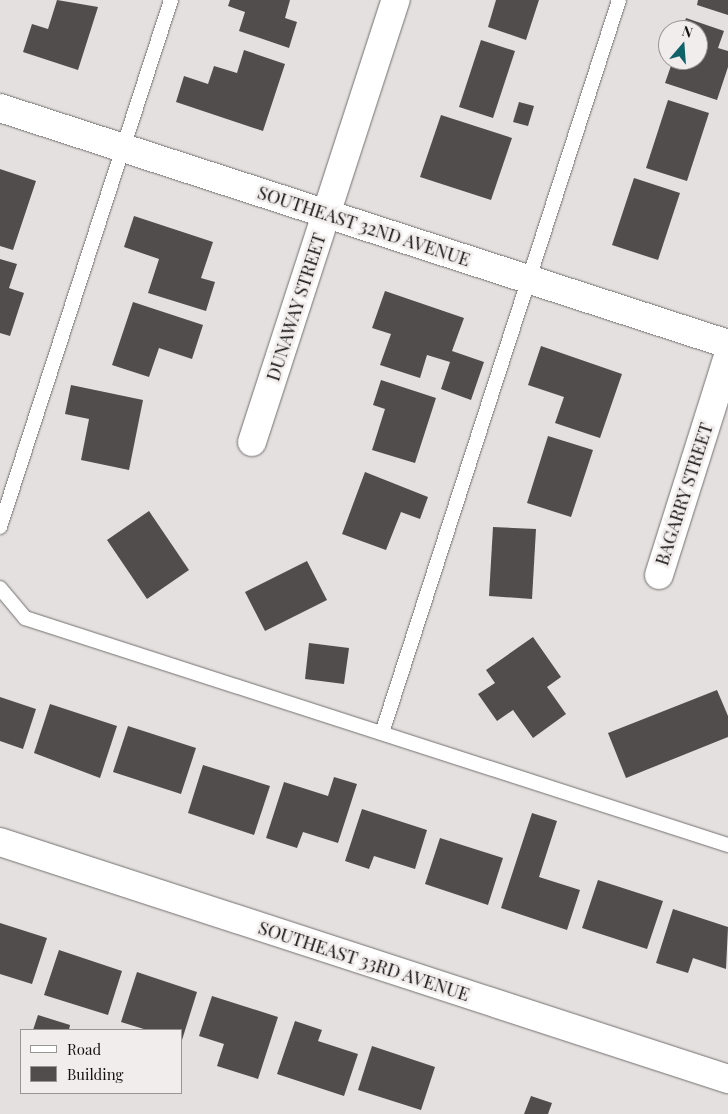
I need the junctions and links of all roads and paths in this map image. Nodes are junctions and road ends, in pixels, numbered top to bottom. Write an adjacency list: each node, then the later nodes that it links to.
1 (171, 0): 5 (lane)
2 (396, 0): 6 (street, DUNAWAY STREET)
3 (619, 0): 7 (lane)
4 (0, 108): 5 (street, SOUTHEAST 32ND AVENUE)
5 (123, 148): 6 (street, SOUTHEAST 32ND AVENUE); 11 (lane)
6 (327, 214): 7 (street, SOUTHEAST 32ND AVENUE); 10 (street, DUNAWAY STREET)
7 (530, 280): 8 (street, SOUTHEAST 32ND AVENUE); 14 (lane)
8 (728, 344)
9 (728, 356): 12 (street, BAGARRY STREET)
10 (252, 442)
11 (0, 527)
12 (658, 575)
13 (0, 588): 14 (lane)
14 (382, 733): 16 (lane)
15 (0, 842): 17 (street, SOUTHEAST 33RD AVENUE)
16 (728, 845)
17 (728, 1079)

